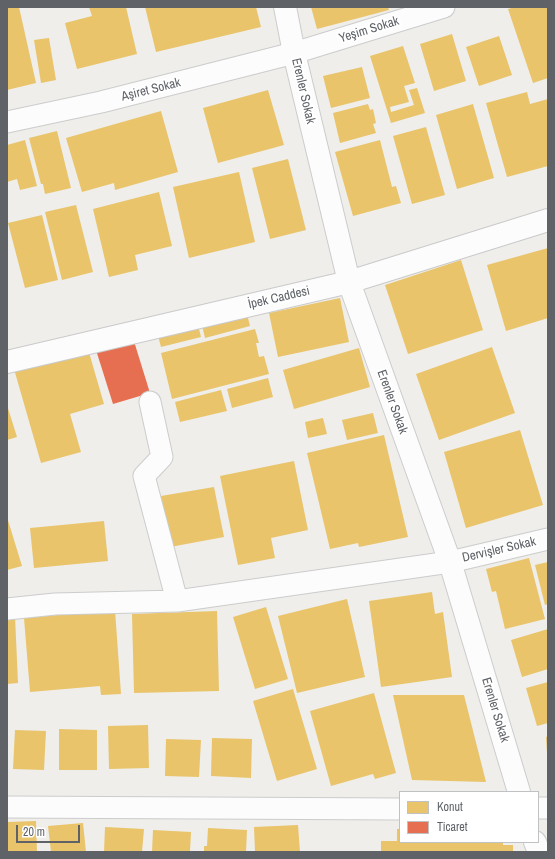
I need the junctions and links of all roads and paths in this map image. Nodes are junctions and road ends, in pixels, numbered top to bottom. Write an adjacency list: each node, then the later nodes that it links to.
1 (285, 7): 3 (street, Erenler Sokak)
2 (444, 7): 3 (street, Yeşim Sokak)
3 (294, 53): 4 (street, Aşiret Sokak); 6 (street, Erenler Sokak)
4 (7, 122)
5 (548, 220): 6 (street, İpek Caddesi)
6 (349, 282): 7 (street, İpek Caddesi); 10 (street, Erenler Sokak)
7 (7, 362)
8 (150, 402): 11 (street)
9 (548, 539): 10 (street, Dervişler Sokak)
10 (450, 562): 11 (street, Dervişler Sokak); 13 (street, Erenler Sokak)
11 (177, 601): 12 (street, Dervişler Sokak)
12 (7, 609)
13 (519, 791)
14 (7, 807): 15 (street)
15 (399, 808)

